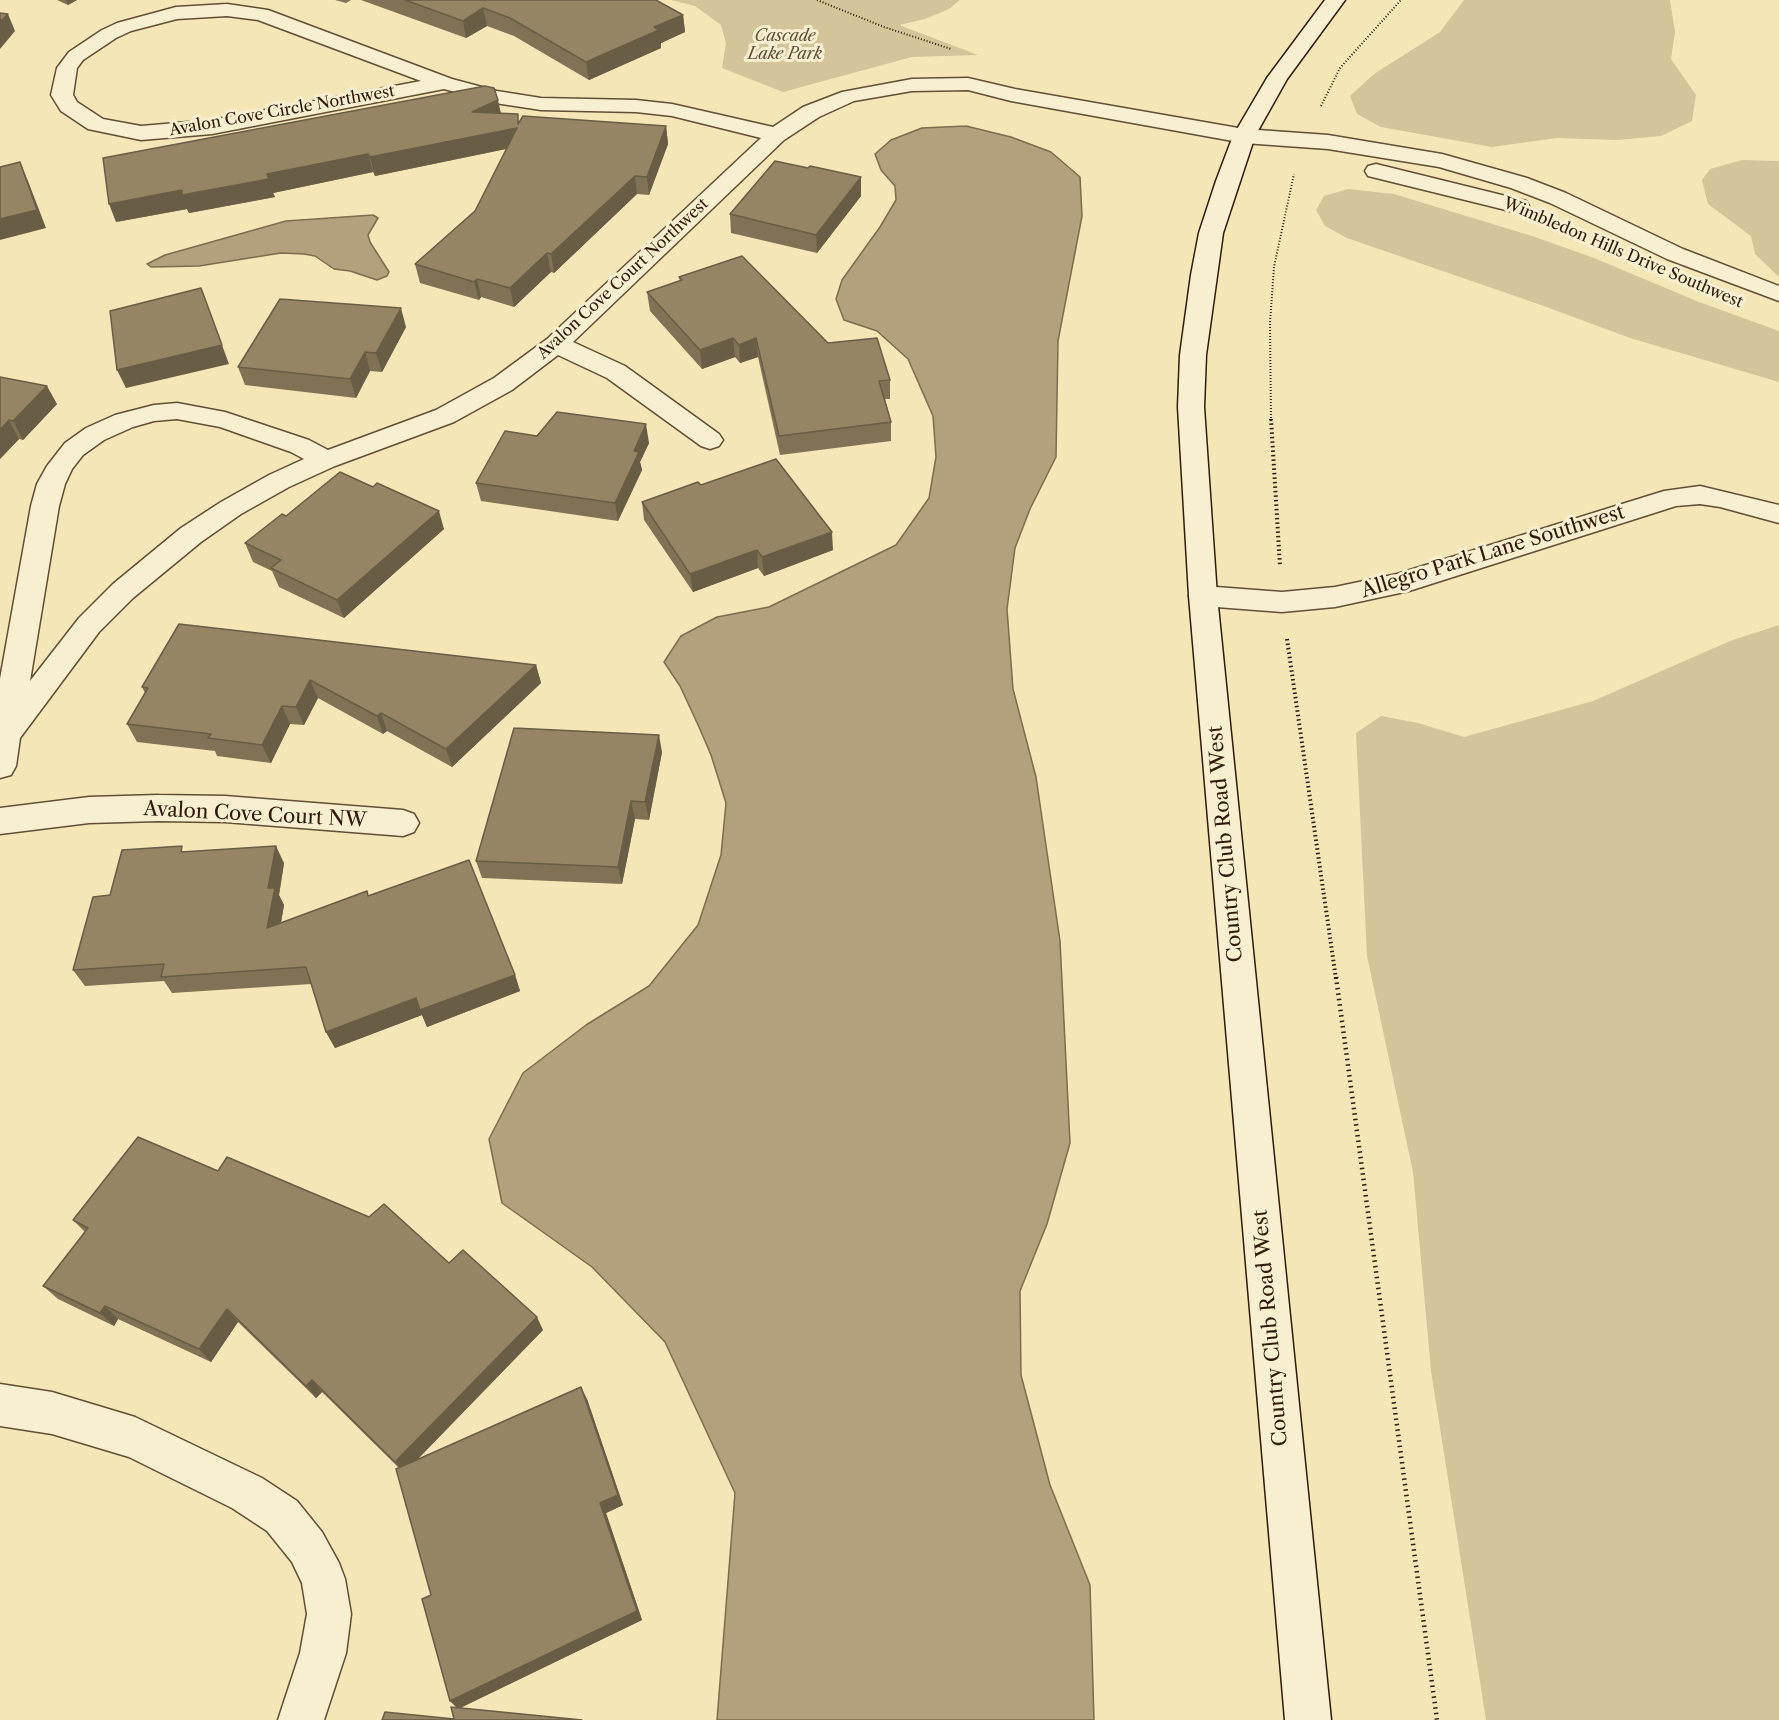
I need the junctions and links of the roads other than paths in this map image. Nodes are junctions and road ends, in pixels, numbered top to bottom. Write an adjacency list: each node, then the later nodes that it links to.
1 (1335, 0): 4 (street, Country Club Road West)
2 (445, 83): 2 (street, Avalon Cove Circle Northwest); 3 (street, Avalon Cove Circle Northwest)
3 (776, 135): 4 (street); 9 (street, Avalon Cove Court Northwest)
4 (1244, 136): 5 (street, Wimbledon Hills Drive Southwest); 8 (street, Wimbledon Hills Drive Southwest); 13 (street, Country Club Road West)
5 (1541, 215)
6 (1578, 232): 7 (street, Wimbledon Hills Drive Southwest)
7 (1696, 286)
8 (1776, 308)
9 (556, 344): 10 (street); 11 (street, Avalon Cove Court Northwest)
10 (710, 440)
11 (326, 460): 14 (street, Avalon Cove Court Northwest); 14 (street, Avalon Cove Court Northwest)
12 (1779, 514): 13 (street, Allegro Park Lane Southwest)
13 (1203, 596): 20 (street, Country Club Road West)
14 (8, 732): 15 (street, Avalon Cove Court Northwest)
15 (0, 766)
16 (0, 821): 17 (street, Avalon Cove Court NW)
17 (403, 823)
18 (0, 1405): 19 (street)
19 (301, 1720)
20 (1308, 1720)

